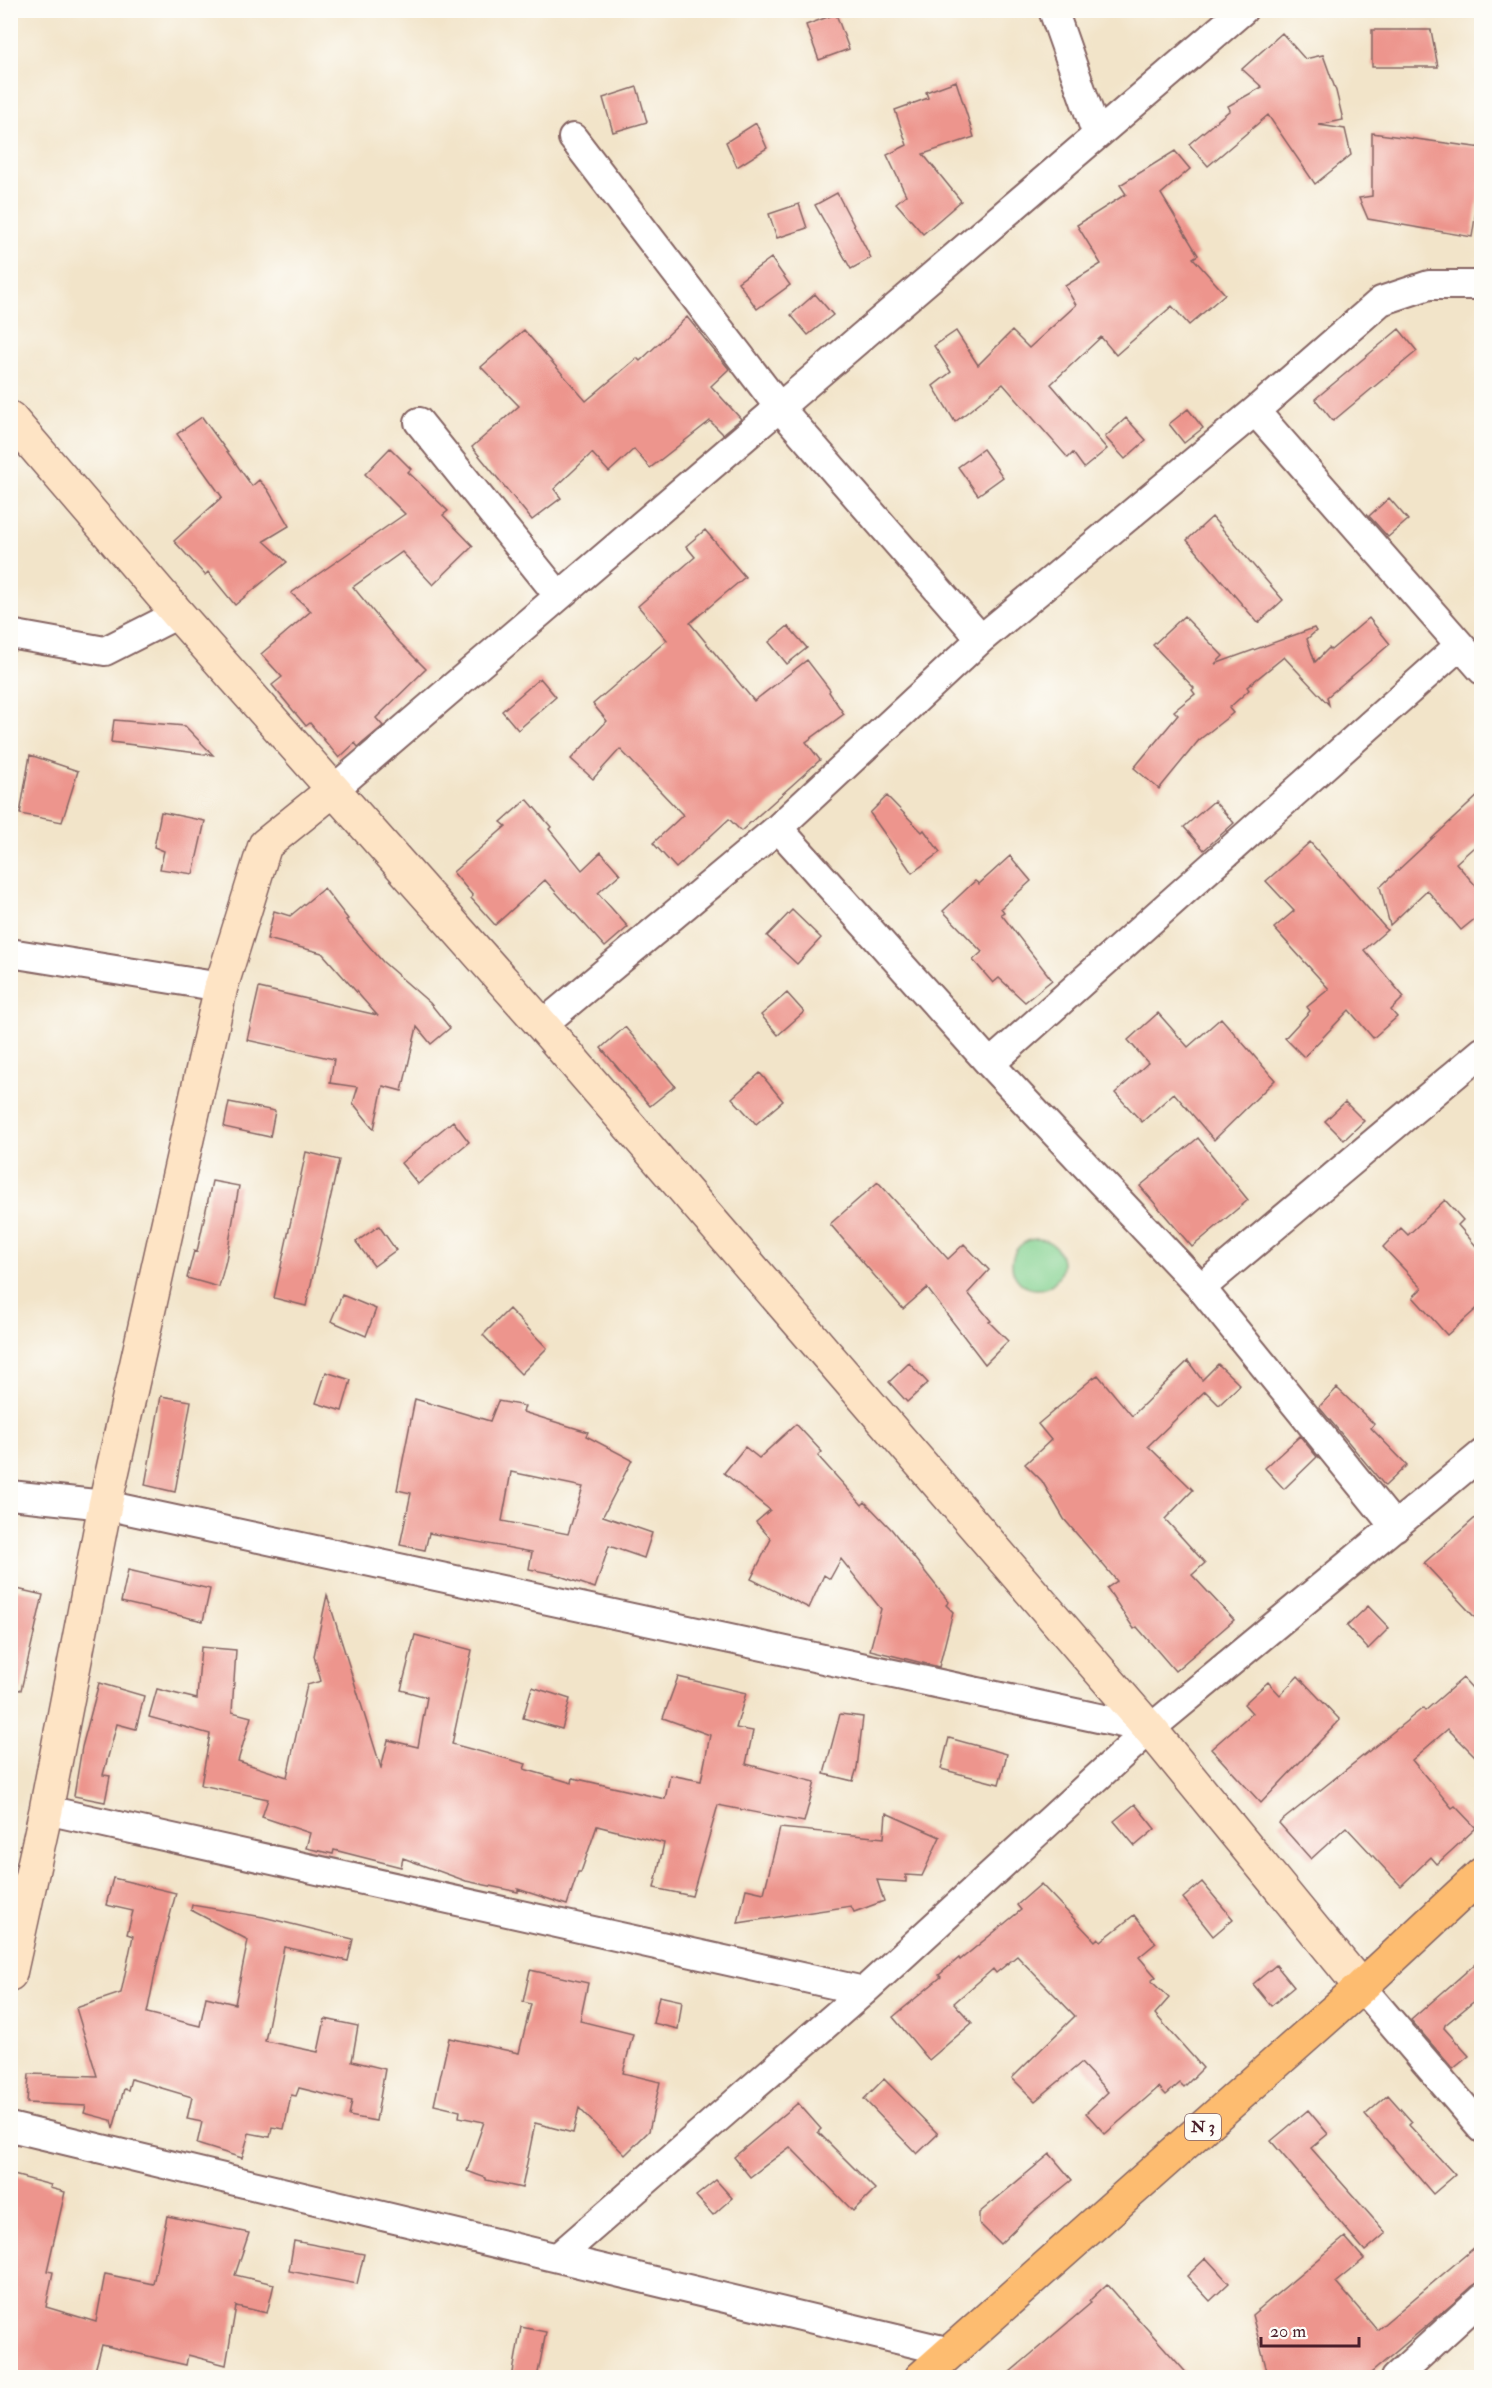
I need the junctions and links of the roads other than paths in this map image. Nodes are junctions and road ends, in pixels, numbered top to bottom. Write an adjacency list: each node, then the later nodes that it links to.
1 (1053, 10): 3 (street)
2 (1243, 10): 3 (street)
3 (1097, 135): 6 (street)
4 (573, 138): 6 (street)
5 (1482, 285): 7 (street)
6 (779, 407): 10 (street); 13 (street)
7 (1256, 411): 13 (street); 14 (street)
8 (10, 418): 11 (main road)
9 (419, 423): 10 (street)
10 (559, 596): 16 (street)
11 (178, 614): 12 (street); 16 (main road)
12 (10, 634)
13 (981, 639): 17 (street)
14 (1460, 645): 15 (street); 22 (street)
15 (1482, 670)
16 (333, 790): 19 (main road); 20 (main road)
17 (778, 828): 20 (street); 22 (street)
18 (10, 953): 19 (street)
19 (221, 987): 26 (main road)
20 (542, 1025): 28 (main road)
21 (1482, 1052): 23 (street)
22 (990, 1064): 23 (street)
23 (1201, 1288): 27 (street)
24 (1482, 1454): 27 (street)
25 (10, 1495): 26 (street)
26 (105, 1505): 28 (street); 29 (main road)
27 (1395, 1527): 28 (street)
28 (1150, 1729): 32 (main road); 33 (street)
29 (46, 1810): 31 (main road); 33 (street)
30 (1482, 1874): 32 (main road, N 3)
31 (10, 1974)
32 (1361, 1987): 35 (street); 38 (main road, N 3)
33 (864, 1991): 36 (street)
34 (10, 2127): 36 (street)
35 (1482, 2128)
36 (558, 2257): 38 (street)
37 (1482, 2298): 40 (street)
38 (951, 2352): 39 (main road, N 3)
39 (921, 2378)
40 (1395, 2378)

